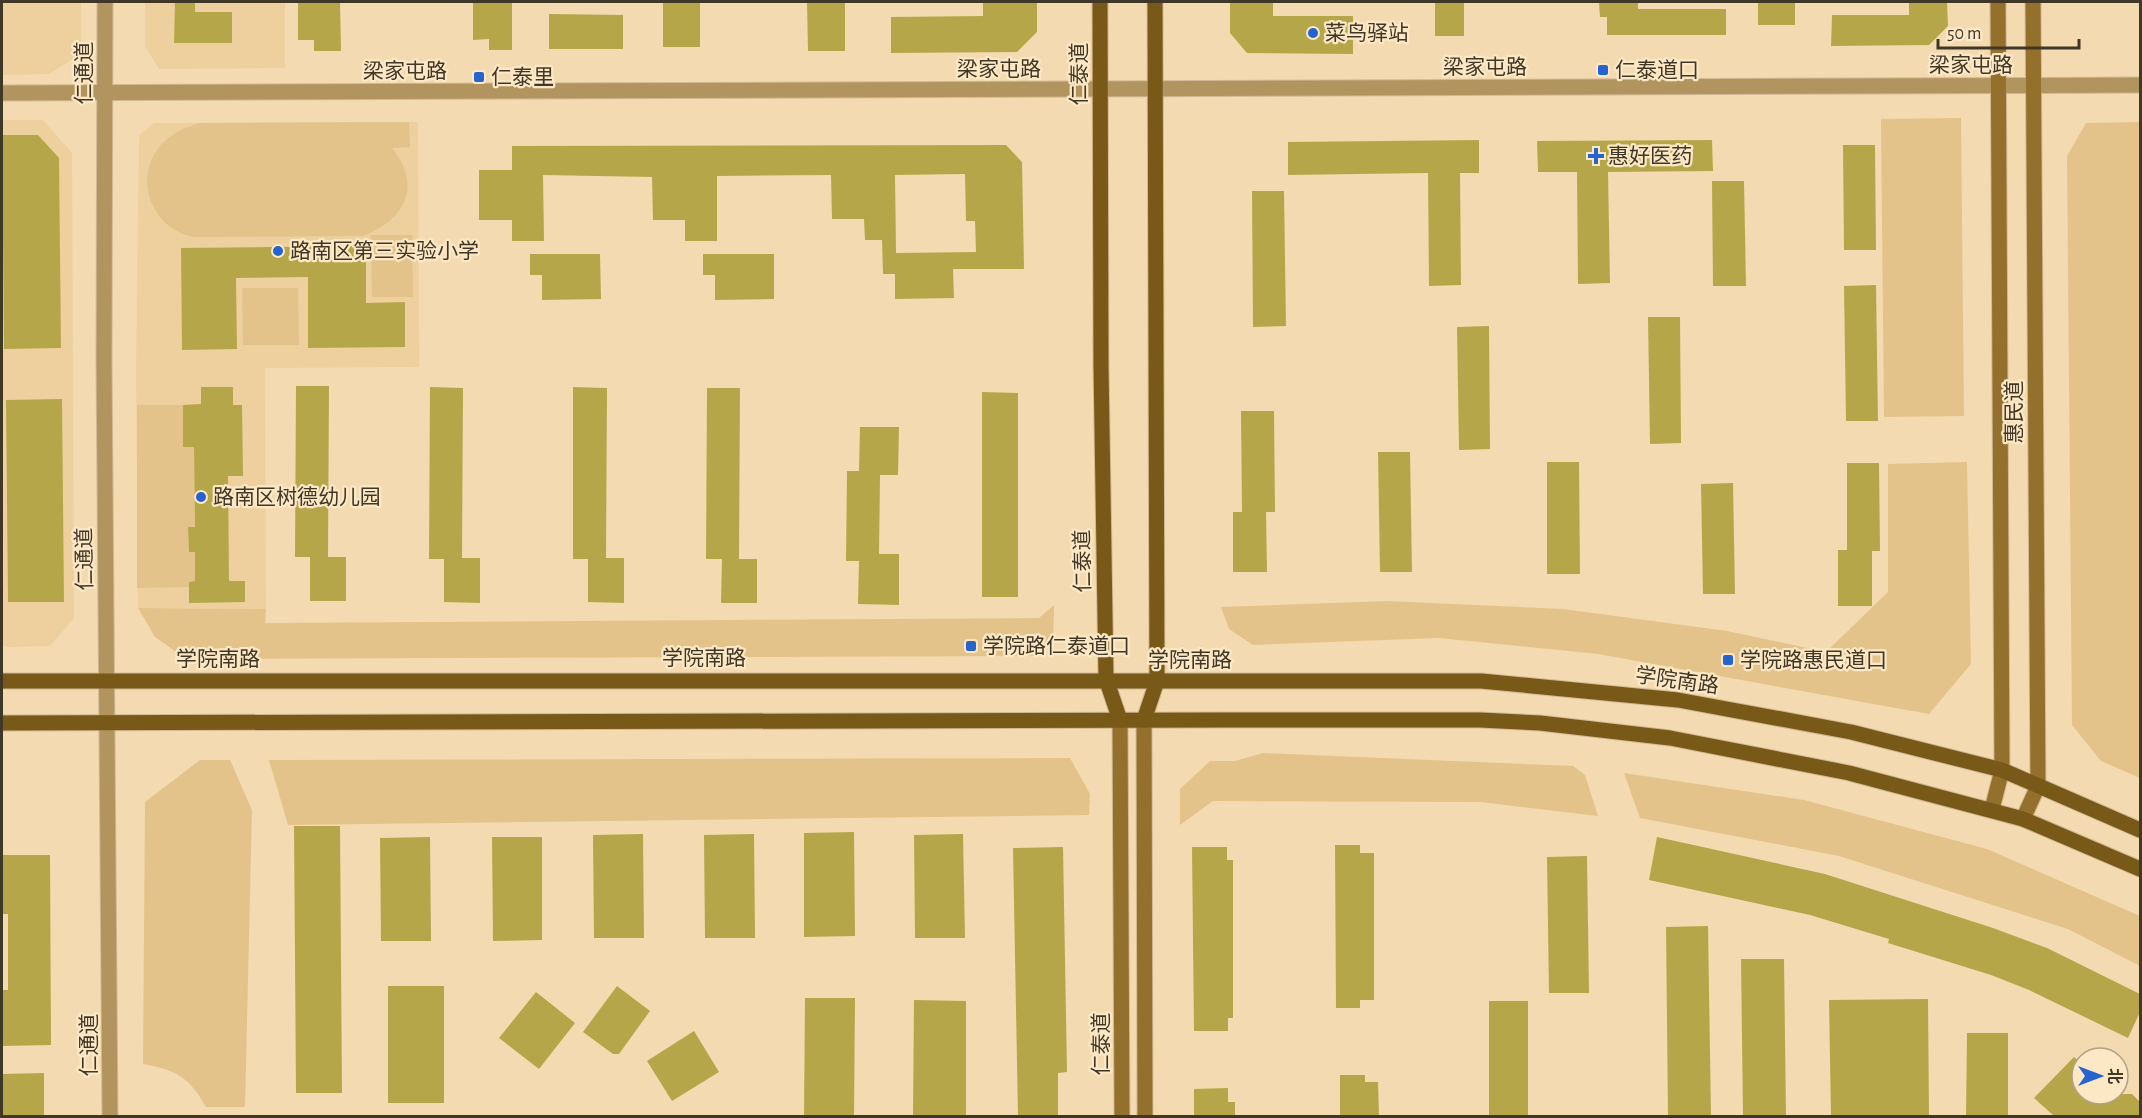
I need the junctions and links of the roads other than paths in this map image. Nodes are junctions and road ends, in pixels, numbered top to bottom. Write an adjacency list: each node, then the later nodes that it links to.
1 (105, 2): 11 (street, 仁通道)
2 (1100, 2): 9 (main road, 仁泰道)
3 (1155, 2): 10 (main road)
4 (1998, 2): 6 (main road, 惠民道)
5 (2033, 2): 7 (main road, 惠民道)
6 (1998, 85): 7 (street, 梁家屯路); 10 (street, 梁家屯路); 21 (main road, 惠民道)
7 (2032, 85): 8 (street, 梁家屯路); 22 (main road, 惠民道)
8 (2140, 85)
9 (1100, 89): 10 (street, 梁家屯路); 11 (street, 梁家屯路); 13 (main road, 仁泰道)
10 (1156, 89): 16 (main road)
11 (105, 92): 12 (street, 梁家屯路); 14 (street, 仁通道)
12 (2, 93)
13 (1106, 679): 14 (main road, 学院南路); 16 (main road, 学院南路); 17 (main road, 仁泰道)
14 (107, 680): 15 (main road, 学院南路); 19 (street, 仁通道)
15 (2, 681)
16 (1157, 681): 18 (main road); 21 (main road, 学院南路)
17 (1120, 720): 18 (main road); 19 (main road); 28 (main road, 仁泰道)
18 (1144, 720): 23 (main road); 29 (main road)
19 (107, 722): 20 (main road); 27 (street, 仁通道)
20 (2, 723)
21 (2002, 770): 22 (main road, 学院南路); 23 (main road, 惠民道)
22 (2038, 786): 24 (main road, 惠民道); 25 (main road, 学院南路)
23 (1992, 809): 24 (main road)
24 (2024, 819): 26 (main road)
25 (2140, 830)
26 (2140, 869)
27 (110, 1116)
28 (1122, 1116)
29 (1145, 1116)

